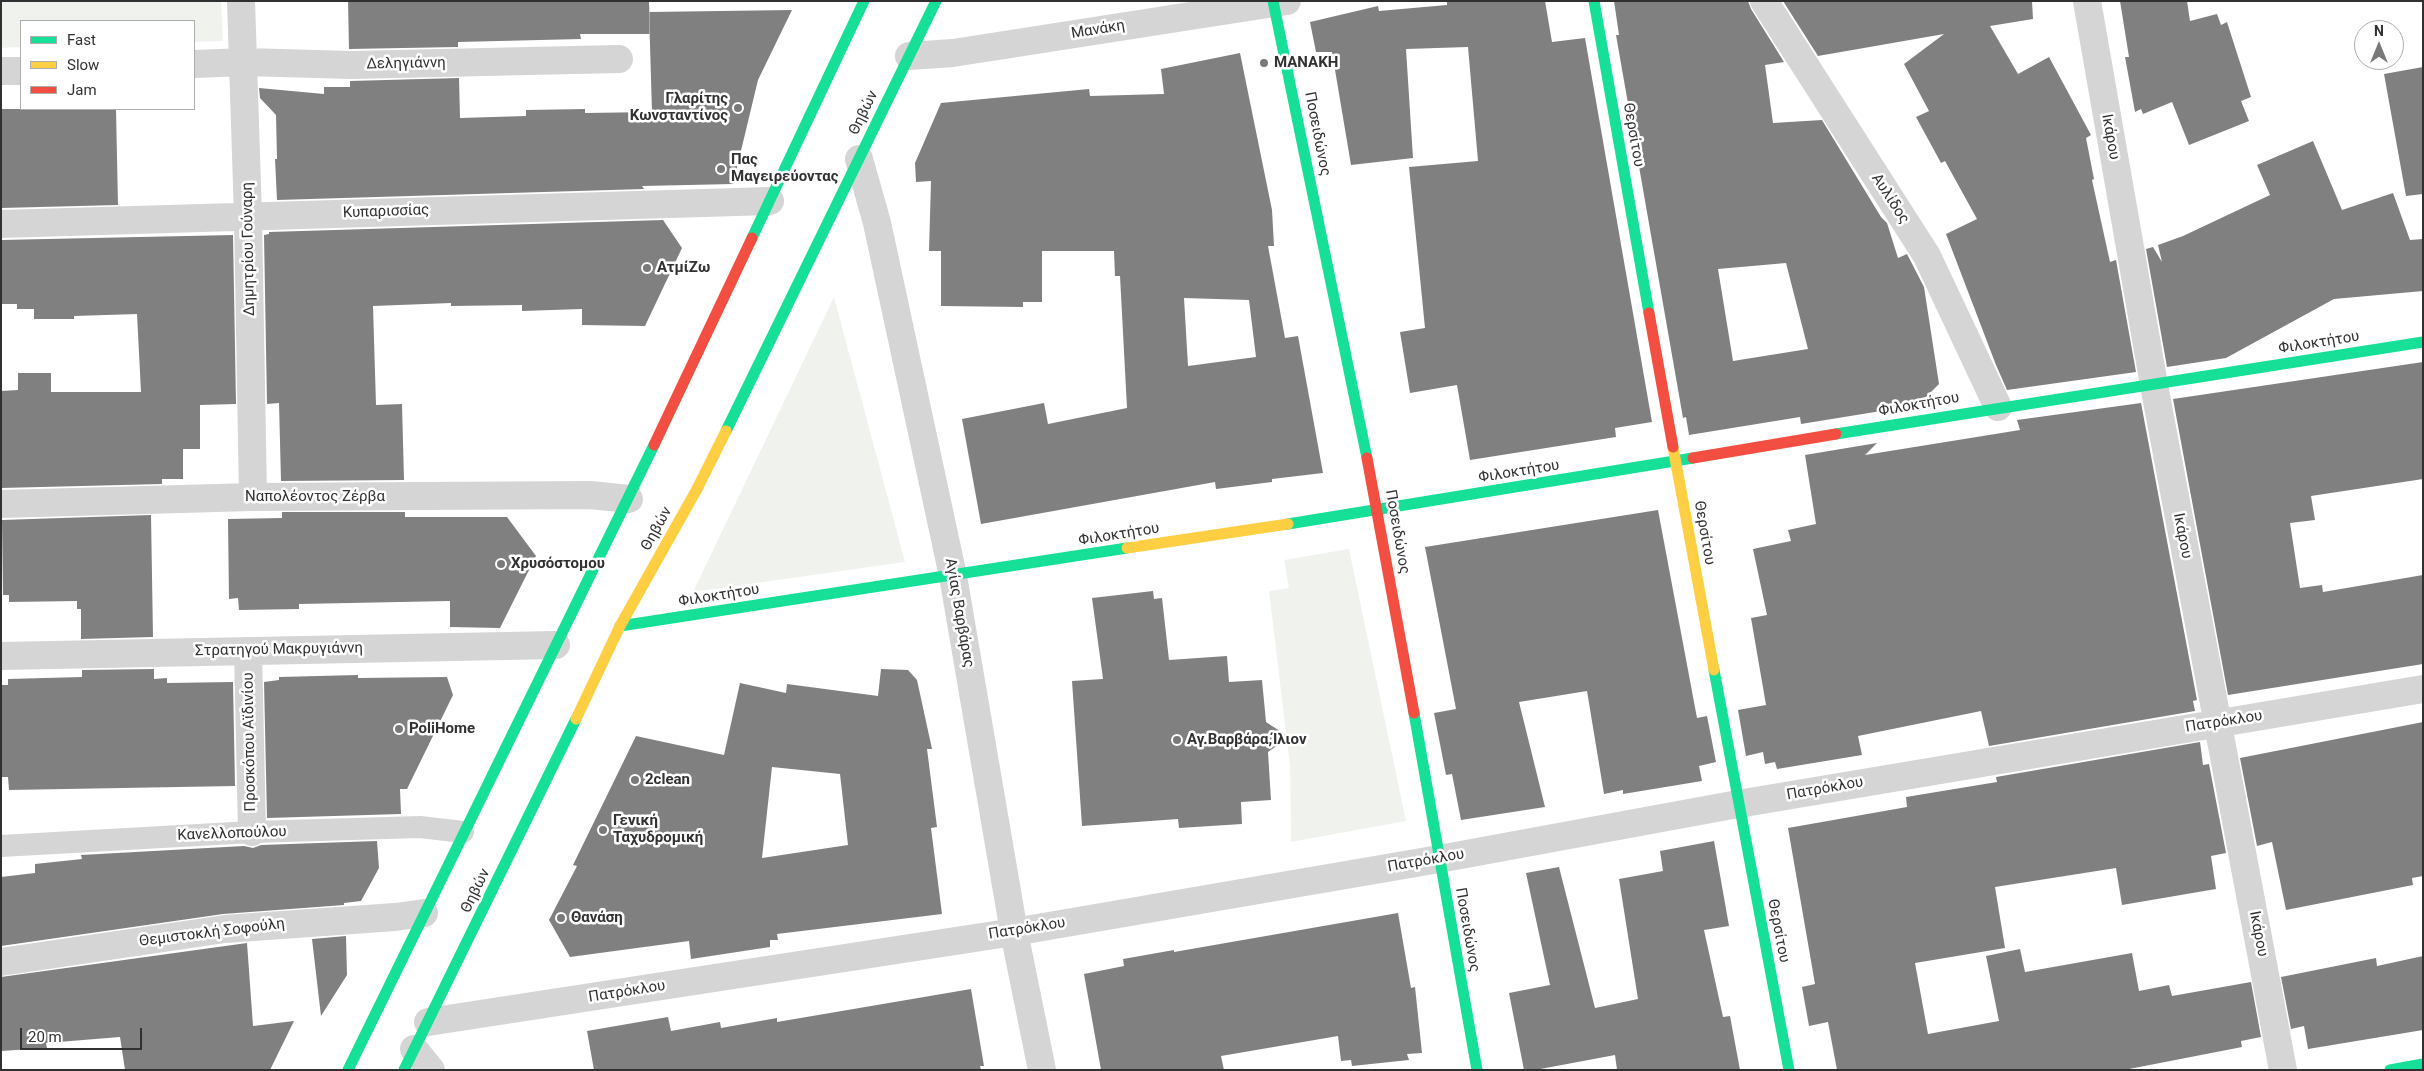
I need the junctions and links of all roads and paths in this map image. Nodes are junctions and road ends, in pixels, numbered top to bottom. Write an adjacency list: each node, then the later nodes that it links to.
1 (242, 1): 10 (street, Δημητρίου Γούναρη)
2 (864, 1): 15 (street)
3 (936, 1): 8 (street, Θηβών)
4 (1594, 1): 21 (street, Θερσίτου)
5 (1764, 1): 20 (street, Αυλίδος)
6 (2086, 1): 19 (street, Ικάρου)
7 (1278, 2): 8 (street, Μανάκη); 25 (street, Ποσειδώνος)
8 (909, 56): 14 (street, Θηβών)
9 (619, 60): 10 (street, Δεληγιάννη)
10 (245, 62): 11 (street, Δεληγιάννη); 16 (street, Δημητρίου Γούναρη)
11 (195, 64)
12 (20, 71): 13 (street)
13 (1, 72)
14 (859, 159): 26 (street, Αγίας Βαρβάρας); 27 (street, Θηβών)
15 (770, 201): 16 (street, Κυπαρισσίας); 23 (street)
16 (248, 216): 17 (street, Κυπαρισσίας); 22 (street, Δημητρίου Γούναρη)
17 (1, 224)
18 (2423, 342): 19 (street, Φιλοκτήτου)
19 (2154, 385): 20 (street, Φιλοκτήτου); 32 (street, Ικάρου)
20 (1998, 407): 21 (street, Φιλοκτήτου)
21 (1675, 461): 25 (street, Φιλοκτήτου); 33 (street, Θερσίτου)
22 (253, 497): 23 (street, Ναπολέοντος Ζέρβα); 24 (street, Ναπολέοντος Ζέρβα)
23 (629, 499): 28 (street)
24 (1, 504)
25 (1378, 510): 26 (street, Φιλοκτήτου); 37 (street, Ποσειδώνος)
26 (953, 576): 27 (street, Φιλοκτήτου); 39 (street, Αγίας Βαρβάρας)
27 (620, 626): 41 (street, Θηβών)
28 (556, 645): 29 (street, Στρατηγού Μακρυγιάννη); 35 (street)
29 (248, 651): 30 (street, Στρατηγού Μακρυγιάννη); 34 (street, Προσκόπου Αϊδινίου)
30 (1, 656)
31 (2423, 689): 32 (street, Πατρόκλου)
32 (2217, 723): 33 (street, Πατρόκλου); 49 (street, Ικάρου)
33 (1738, 804): 37 (street, Πατρόκλου); 48 (street, Θερσίτου)
34 (252, 832): 35 (lane, Κανελλοπούλου); 36 (lane, Κανελλοπούλου)
35 (463, 832): 38 (street)
36 (1, 846)
37 (1439, 859): 39 (street, Πατρόκλου); 47 (street, Ποσειδώνος)
38 (424, 913): 40 (street, Θεμιστοκλή Σοφούλη); 44 (street)
39 (1014, 932): 41 (street, Πατρόκλου); 46 (street, Αγίας Βαρβάρας)
40 (1, 962)
41 (428, 1022): 42 (street, Θηβών)
42 (409, 1060): 45 (street)
43 (2423, 1064): 50 (street)
44 (348, 1070)
45 (431, 1070)
46 (1042, 1070)
47 (1478, 1070)
48 (1790, 1070)
49 (2284, 1070)
50 (2390, 1070)

